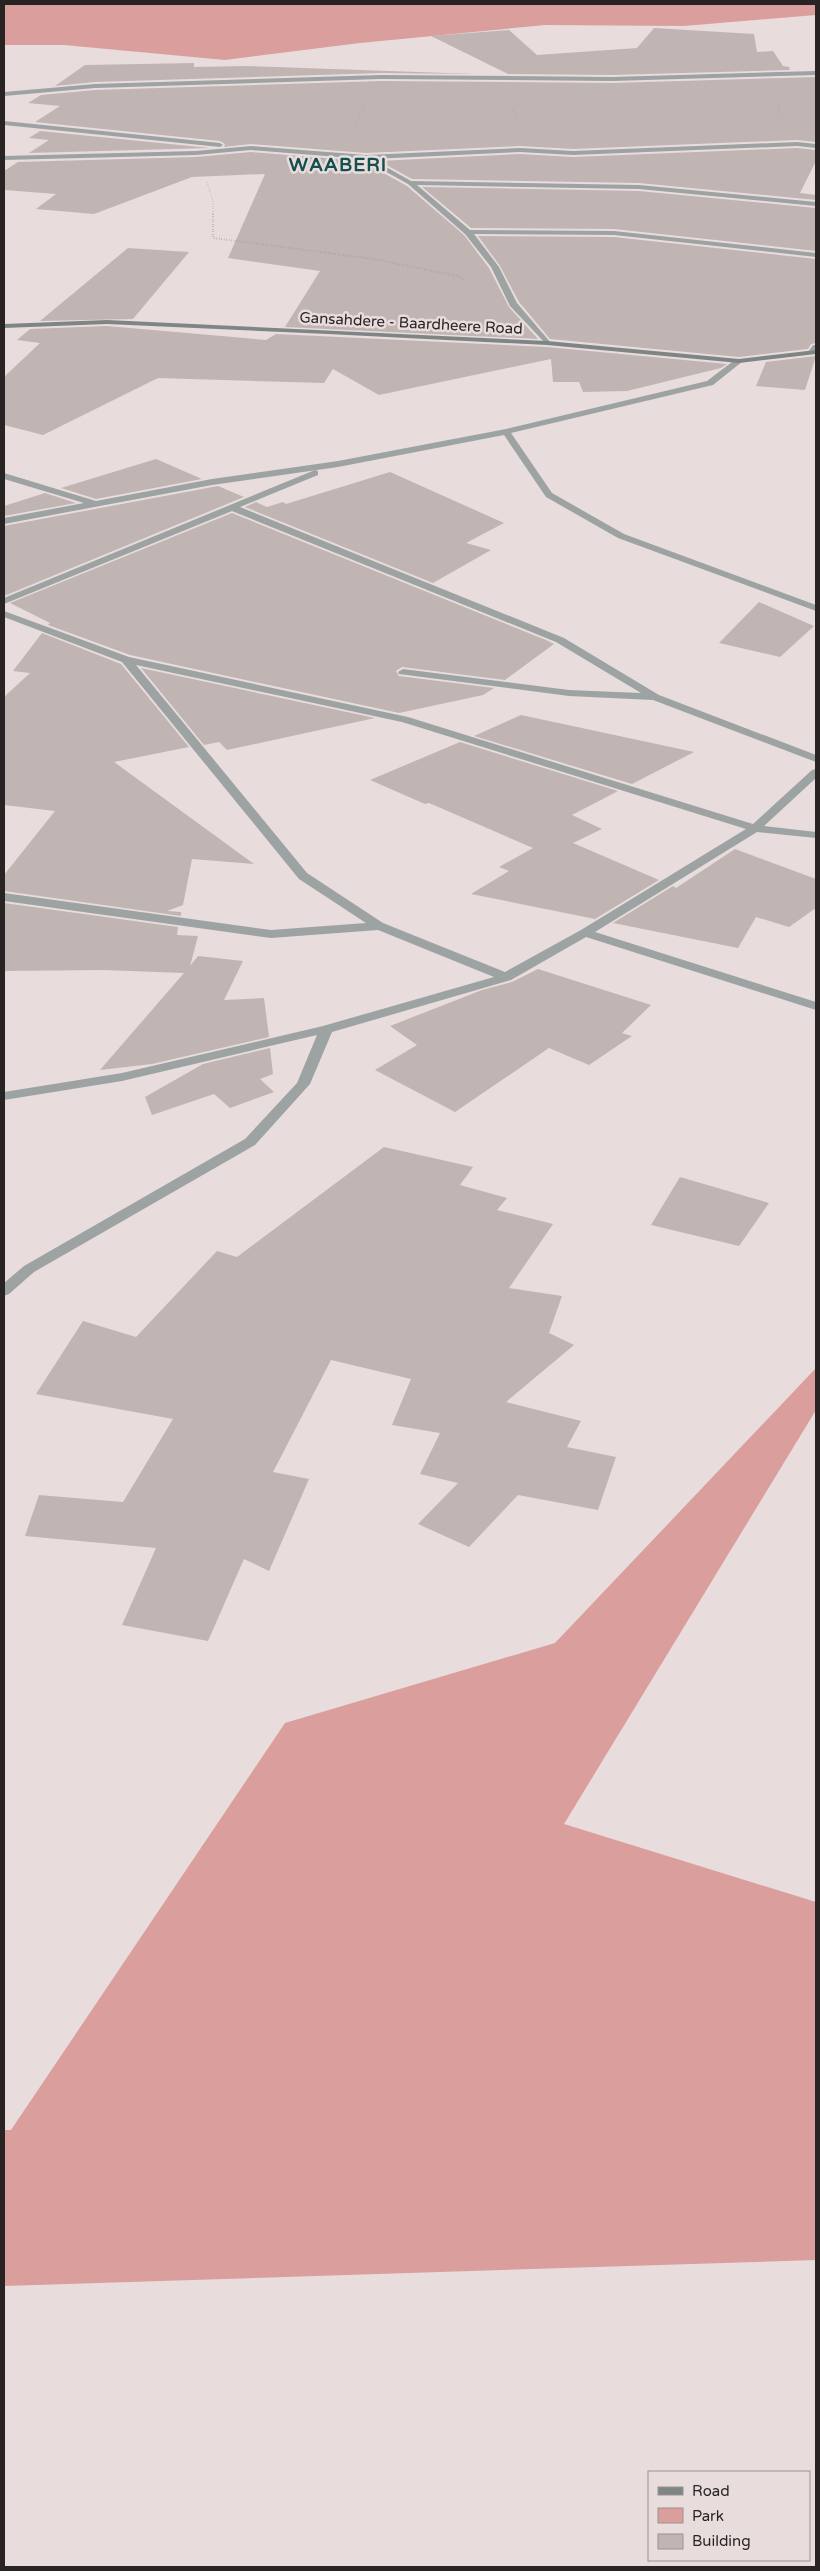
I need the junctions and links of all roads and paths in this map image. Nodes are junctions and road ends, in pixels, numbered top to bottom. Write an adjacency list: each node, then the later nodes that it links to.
1 (816, 73): 2 (street)
2 (785, 74): 4 (street); 7 (path)
3 (380, 77): 4 (street); 5 (street); 12 (path)
4 (494, 79): 10 (path)
5 (4, 94)
6 (4, 123): 9 (street)
7 (797, 144): 8 (street); 10 (street)
8 (816, 146)
9 (251, 148): 11 (street); 12 (street)
10 (520, 150): 12 (street)
11 (196, 153): 13 (street); 18 (path)
12 (366, 157): 14 (street)
13 (4, 158)
14 (410, 182): 15 (street); 16 (street)
15 (816, 204)
16 (468, 232): 17 (street); 18 (street)
17 (816, 255)
18 (513, 304): 20 (street)
19 (4, 326): 20 (main road, Gansahdere - Baardheere Road)
20 (547, 343): 22 (main road, Gansahdere - Baardheere Road)
21 (815, 350): 22 (main road, Gansahdere - Baardheere Road)
22 (739, 361): 23 (street)
23 (506, 432): 24 (street); 30 (street)
24 (338, 464): 26 (street); 27 (street)
25 (4, 476): 26 (street)
26 (97, 504): 28 (street)
27 (232, 506): 29 (street); 34 (street)
28 (4, 520)
29 (4, 601)
30 (816, 608)
31 (4, 614): 32 (street)
32 (126, 660): 37 (street); 40 (street)
33 (403, 672): 34 (street)
34 (655, 698): 35 (street)
35 (816, 759)
36 (816, 772): 37 (street)
37 (755, 828): 38 (street); 41 (street)
38 (816, 835)
39 (4, 897): 40 (street)
40 (379, 926): 42 (street)
41 (585, 933): 42 (street); 43 (street)
42 (506, 977): 44 (street)
43 (816, 1006)
44 (326, 1029): 45 (street); 46 (street)
45 (4, 1096)
46 (4, 1291)

